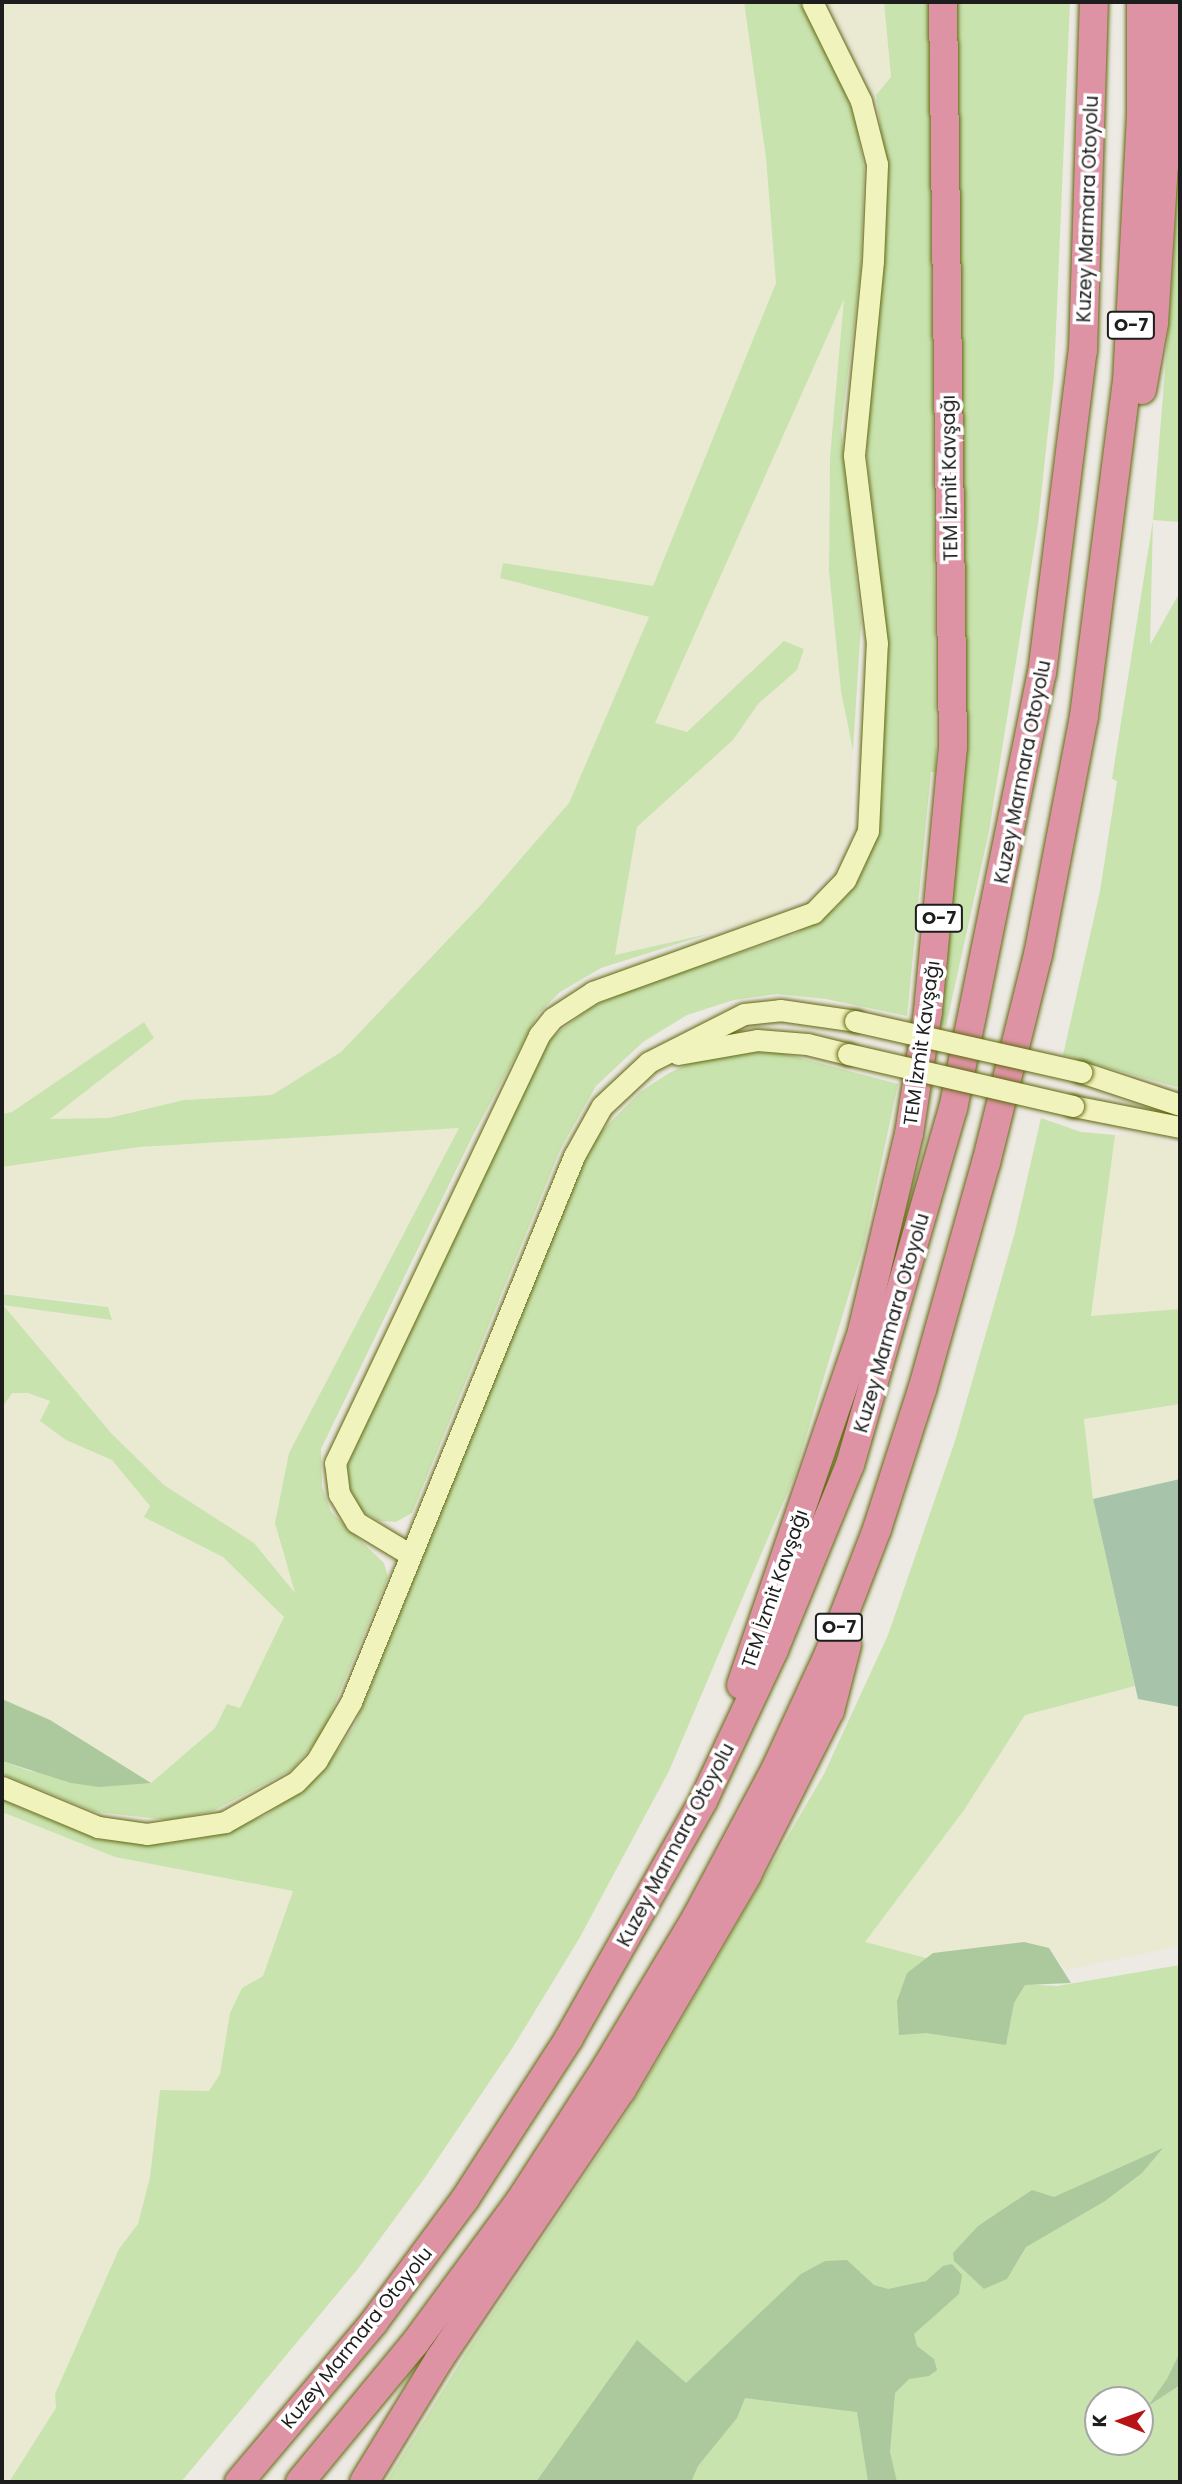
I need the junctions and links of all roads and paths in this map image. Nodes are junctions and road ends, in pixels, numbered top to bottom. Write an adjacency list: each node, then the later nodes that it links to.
1 (812, 2): 11 (street)
2 (943, 2): 13 (highway, TEM İzmit Kavşağı / O-7)
3 (1094, 2): 13 (highway, Kuzey Marmara Otoyolu / O-7)
4 (1141, 2): 6 (highway, O-7)
5 (1166, 2): 6 (highway, O-7)
6 (1096, 648): 10 (highway, O-7)
7 (649, 1062): 8 (street, bridge); 9 (street, bridge); 11 (street)
8 (1180, 1105)
9 (1180, 1127)
10 (877, 1529): 15 (highway, O-7); 16 (highway)
11 (409, 1554): 12 (street)
12 (2, 1787)
13 (703, 1801): 14 (highway, Kuzey Marmara Otoyolu / O-7)
14 (239, 2482)
15 (300, 2482)
16 (365, 2482)

